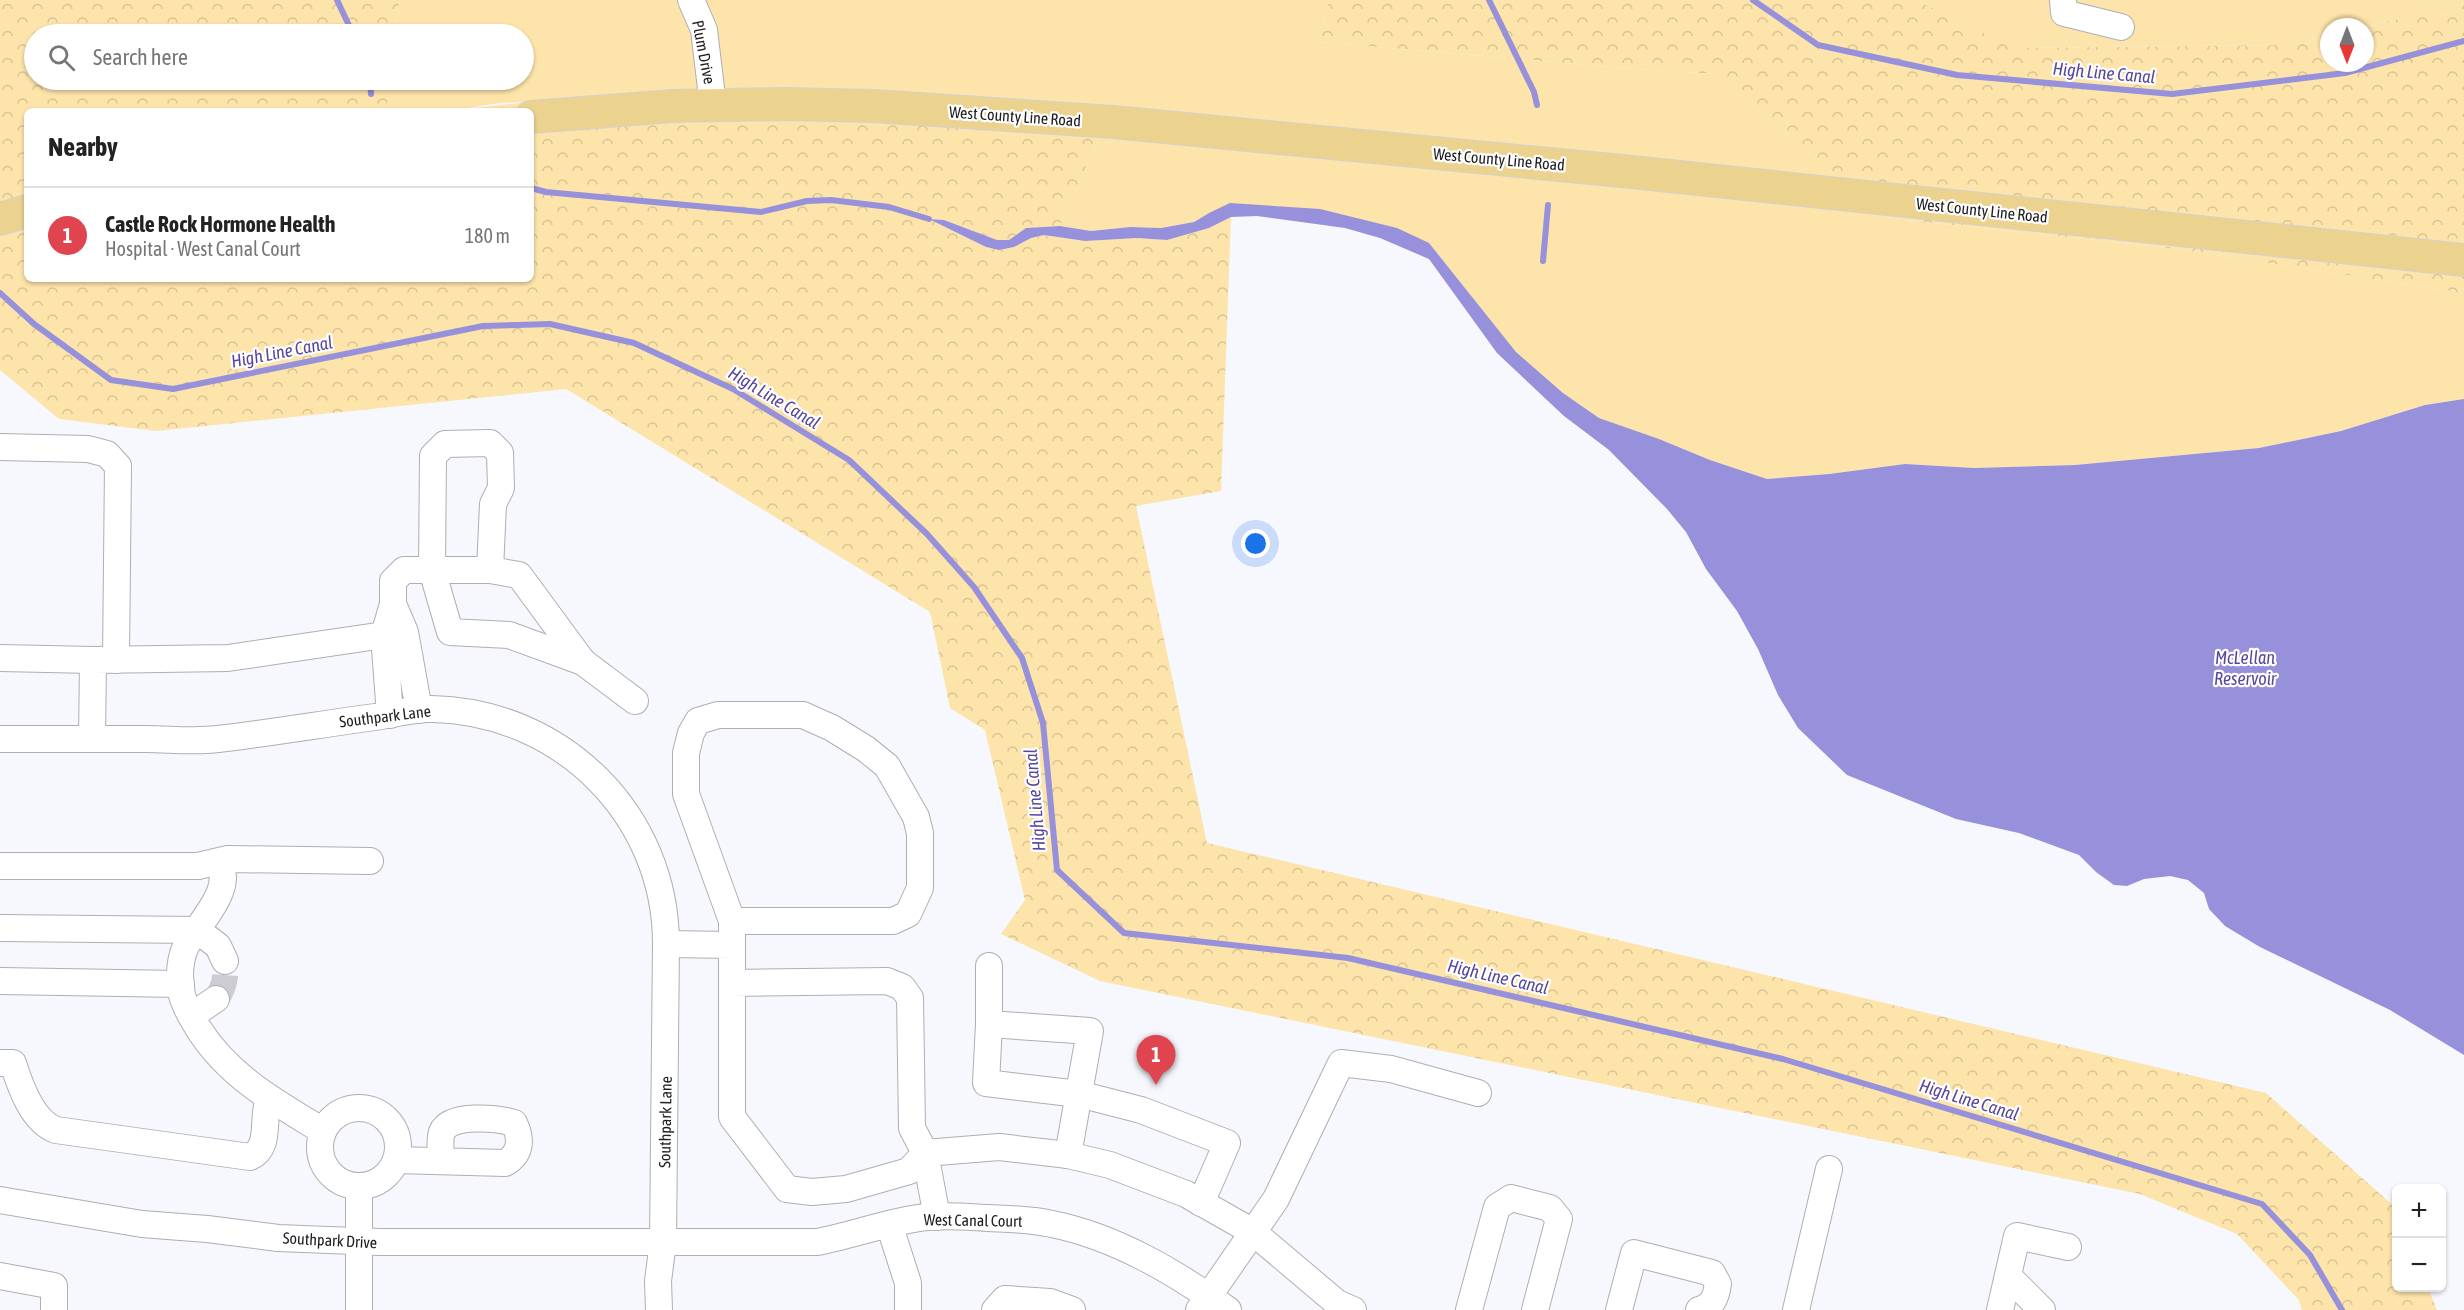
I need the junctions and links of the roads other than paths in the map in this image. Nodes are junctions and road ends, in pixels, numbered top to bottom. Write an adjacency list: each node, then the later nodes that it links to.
1 (691, 0): 4 (street, Plum Drive)
2 (2063, 0): 3 (street)
3 (2121, 27)
4 (714, 105): 5 (main road, West County Line Road); 8 (main road, West County Line Road)
5 (534, 117)
6 (24, 213): 7 (main road)
7 (0, 219)
8 (2464, 260)
9 (0, 447): 15 (street)
10 (432, 570): 11 (street); 11 (street); 12 (street); 16 (street)
11 (490, 570): 16 (street)
12 (393, 604): 13 (street); 18 (street)
13 (384, 635): 15 (street); 19 (street)
14 (0, 658): 15 (street)
15 (104, 660): 21 (street)
16 (583, 662): 17 (street)
17 (635, 701)
18 (420, 710): 19 (street, Southpark Lane); 28 (street, Southpark Lane)
19 (390, 715): 21 (street, Southpark Lane)
20 (0, 739): 21 (street, Southpark Lane)
21 (92, 739)
22 (370, 861): 23 (street)
23 (217, 862): 24 (street); 26 (street)
24 (0, 866)
25 (0, 928): 26 (street)
26 (197, 930): 29 (street); 33 (street)
27 (732, 933): 27 (street); 28 (street); 32 (street)
28 (666, 944): 54 (street, Southpark Lane)
29 (225, 961)
30 (989, 966): 36 (street)
31 (0, 981): 33 (street)
32 (732, 983): 42 (street); 42 (street)
33 (181, 984): 35 (street)
34 (216, 999): 35 (street)
35 (191, 1016): 40 (street)
36 (989, 1024): 39 (street); 39 (street)
37 (0, 1064): 40 (street)
38 (1478, 1093): 52 (street)
39 (1079, 1094): 43 (street); 49 (street)
40 (269, 1098): 41 (street)
41 (323, 1131): 44 (street); 47 (street)
42 (925, 1153): 43 (street); 50 (street)
43 (1068, 1155): 49 (street)
44 (396, 1160): 45 (street); 47 (street)
45 (441, 1161)
46 (1828, 1169): 70 (street)
47 (359, 1186): 53 (street)
48 (0, 1200): 53 (street, Southpark Drive)
49 (1201, 1203): 52 (street)
50 (937, 1217): 51 (street, West Canal Court); 58 (street, West Canal Court)
51 (890, 1224): 54 (street, West Canal Court); 59 (street)
52 (1253, 1232): 58 (street); 65 (street)
53 (358, 1241): 54 (street, Southpark Drive); 61 (street)
54 (663, 1242): 62 (street, Southpark Lane)
55 (2068, 1247): 56 (street)
56 (2008, 1275): 71 (street); 72 (street)
57 (0, 1276): 60 (street)
58 (1212, 1305)
59 (902, 1308)
60 (54, 1310)
61 (359, 1310)
62 (659, 1310)
63 (995, 1310): 64 (street)
64 (1072, 1310)
65 (1353, 1310)
66 (1469, 1310): 67 (street)
67 (1535, 1310)
68 (1619, 1310): 69 (street)
69 (1699, 1310)
70 (1796, 1310)
71 (2000, 1310)
72 (2042, 1310)

